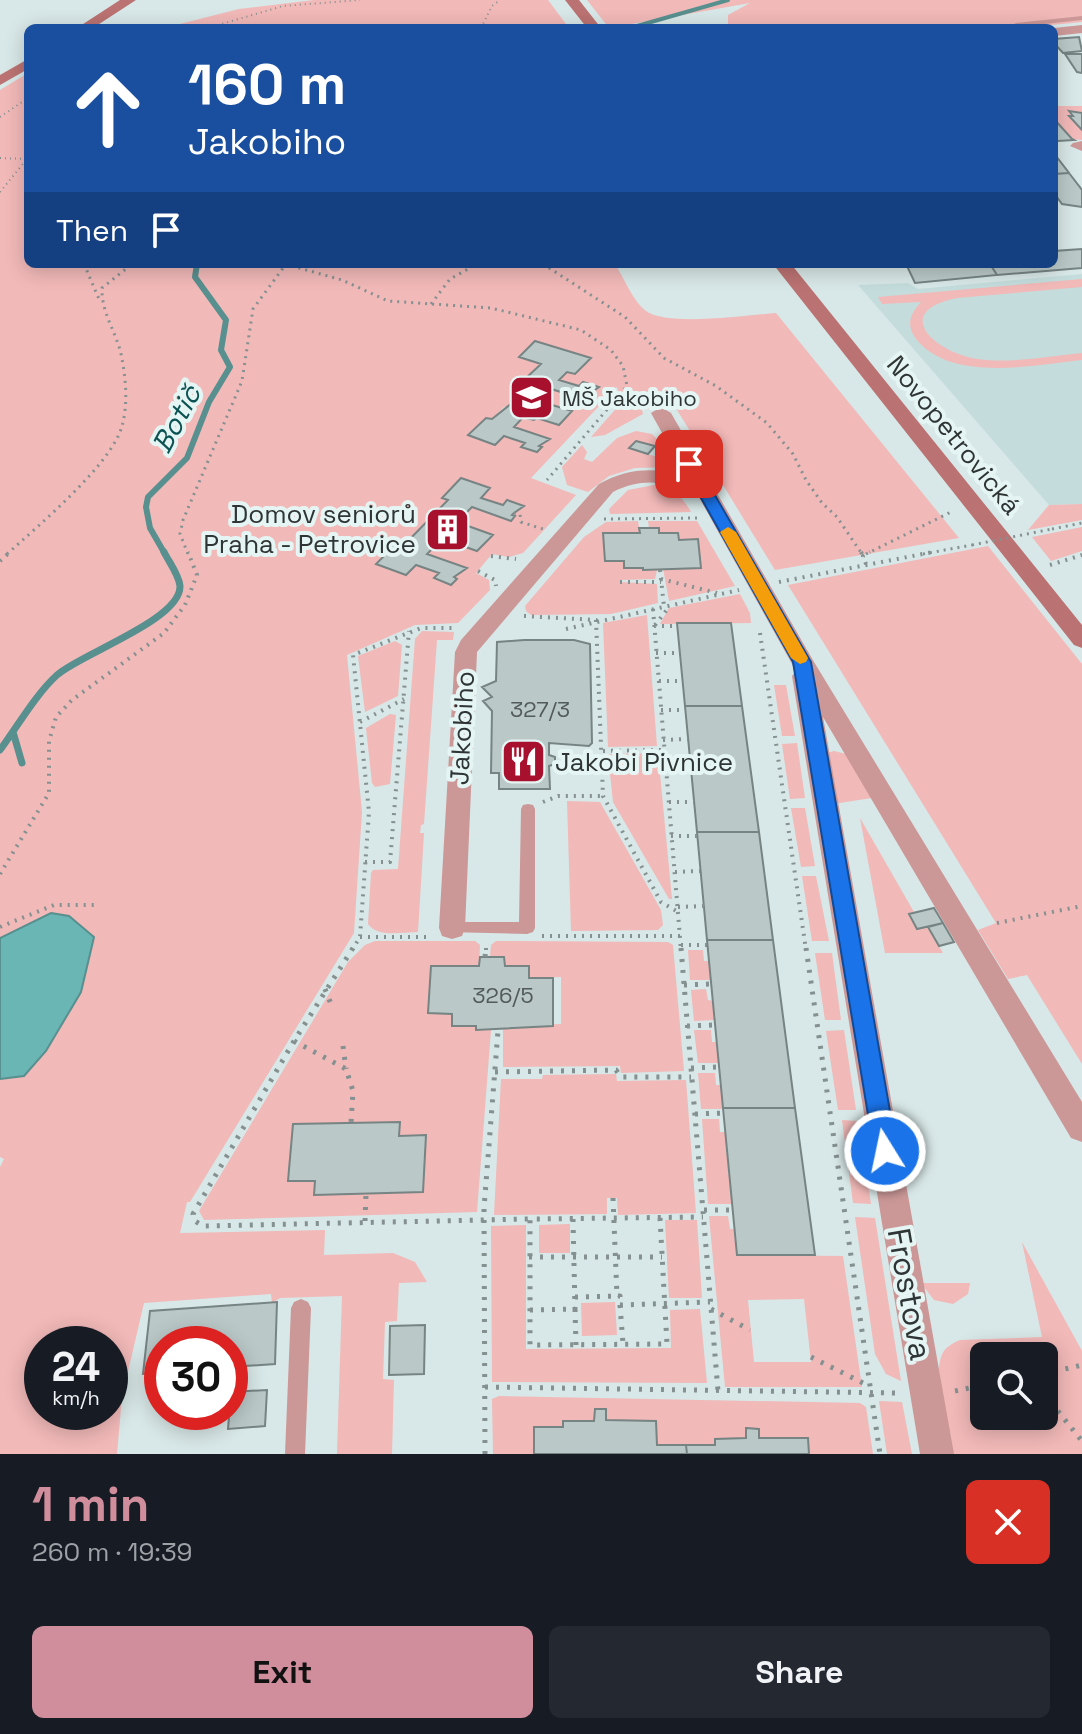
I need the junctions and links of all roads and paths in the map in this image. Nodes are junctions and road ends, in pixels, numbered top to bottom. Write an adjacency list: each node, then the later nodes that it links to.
1 (129, 0): 6 (main road)
2 (360, 0): 7 (path)
3 (500, 0): 8 (path)
4 (572, 0): 9 (main road)
5 (1082, 18): 10 (lane)
6 (90, 24)
7 (222, 24)
8 (483, 24)
9 (591, 24)
10 (1025, 24)
11 (1082, 29): 12 (street)
12 (1058, 32)
13 (24, 66): 14 (main road)
14 (0, 81)
15 (24, 101): 16 (path)
16 (0, 117)
17 (0, 158): 18 (path)
18 (24, 159)
19 (24, 163): 20 (path)
20 (0, 192)
21 (86, 268): 28 (path)
22 (127, 268): 28 (path)
23 (283, 268): 92 (path)
24 (300, 268): 29 (path)
25 (466, 268): 29 (path)
26 (549, 268): 45 (path)
27 (785, 268): 67 (main road, Novopetrovická)
28 (100, 301): 46 (path)
29 (431, 304): 31 (path)
30 (661, 413): 32 (street)
31 (547, 480)
32 (698, 498): 37 (path); 66 (street, Jakobiho); 70 (street)
33 (953, 511): 45 (path)
34 (514, 513): 41 (path)
35 (612, 518): 36 (path)
36 (643, 518): 37 (path); 39 (path)
37 (699, 518): 40 (path)
38 (1082, 523): 47 (path, bridge)
39 (644, 528)
40 (706, 530)
41 (549, 531)
42 (1082, 555): 49 (path)
43 (491, 556): 44 (path)
44 (526, 556)
45 (863, 556): 48 (path)
46 (0, 561)
47 (884, 562)
48 (866, 565)
49 (1050, 565)
50 (660, 570): 53 (path)
51 (478, 571): 56 (path)
52 (735, 577): 55 (path)
53 (661, 580): 54 (path); 57 (path); 59 (path)
54 (620, 582)
55 (742, 589)
56 (494, 593)
57 (721, 594)
58 (671, 605): 61 (path)
59 (653, 609): 60 (path); 61 (path)
60 (596, 620): 64 (path); 80 (path)
61 (654, 626): 62 (path); 68 (path)
62 (677, 626)
63 (759, 628): 152 (path)
64 (566, 629)
65 (409, 631): 66 (path); 73 (path); 76 (path)
66 (478, 634): 99 (street, Jakobiho)
67 (1082, 640)
68 (656, 653): 69 (path); 71 (path)
69 (679, 653)
70 (802, 662): 121 (street); 154 (street, Frostova)
71 (659, 681): 72 (path); 74 (path)
72 (682, 681)
73 (404, 699): 76 (path); 89 (path)
74 (661, 710): 75 (path); 78 (path)
75 (685, 710)
76 (360, 722): 89 (path)
77 (688, 739): 78 (path)
78 (663, 740): 79 (path)
79 (664, 750): 80 (path); 81 (path)
80 (602, 751): 83 (path)
81 (666, 770): 82 (path); 84 (path)
82 (691, 770)
83 (603, 796): 86 (path); 96 (path)
84 (669, 802): 85 (path); 87 (path)
85 (694, 802)
86 (528, 809): 99 (lane, Jakobiho)
87 (671, 836): 88 (path); 91 (path)
88 (697, 836)
89 (365, 862): 106 (path)
90 (700, 871): 91 (path)
91 (674, 872): 96 (path)
92 (0, 874)
93 (94, 905): 98 (path)
94 (704, 906): 96 (path)
95 (1082, 906): 97 (path)
96 (678, 910): 100 (path)
97 (997, 923)
98 (0, 927)
99 (452, 928)
100 (681, 945): 101 (path); 105 (path)
101 (708, 945)
102 (486, 950): 103 (path)
103 (485, 957)
104 (712, 984): 105 (path)
105 (684, 985): 109 (path)
106 (325, 989): 107 (path); 111 (path)
107 (333, 1009)
108 (715, 1025): 109 (path)
109 (687, 1026): 114 (path)
110 (498, 1031): 116 (path)
111 (294, 1041): 115 (path); 131 (path)
112 (343, 1046): 115 (path)
113 (719, 1067): 114 (path)
114 (691, 1068): 117 (path)
115 (346, 1069): 120 (path)
116 (495, 1072): 117 (path); 128 (path)
117 (691, 1077): 119 (path)
118 (724, 1113): 119 (path)
119 (695, 1114): 125 (path)
120 (351, 1123)
121 (1082, 1129)
122 (366, 1194): 131 (path)
123 (613, 1198): 126 (path)
124 (733, 1210): 125 (path)
125 (703, 1213): 127 (path); 140 (path)
126 (614, 1218): 127 (path); 130 (path); 133 (path)
127 (660, 1218): 135 (path)
128 (484, 1219): 129 (path); 131 (path); 150 (path)
129 (530, 1219): 130 (path); 134 (path)
130 (573, 1219): 132 (path)
131 (365, 1221)
132 (574, 1256): 133 (path); 134 (path); 137 (path)
133 (615, 1256): 135 (path); 136 (path)
134 (529, 1257): 143 (path)
135 (662, 1257): 138 (path)
136 (617, 1296): 137 (path); 139 (path)
137 (575, 1297): 142 (path)
138 (665, 1304): 139 (path); 140 (path); 145 (path)
139 (620, 1305): 145 (path)
140 (711, 1306): 144 (path); 153 (path)
141 (301, 1308): 157 (lane)
142 (575, 1309): 143 (path); 146 (path)
143 (530, 1310): 146 (path)
144 (750, 1330)
145 (623, 1344): 146 (path)
146 (576, 1345)
147 (811, 1357): 152 (path)
148 (1082, 1365): 149 (path)
149 (1058, 1371)
150 (485, 1387): 153 (path); 158 (path)
151 (970, 1387): 154 (path)
152 (869, 1389): 153 (path); 154 (path); 159 (path)
153 (718, 1391)
154 (927, 1393): 160 (street, Frostova)
155 (1058, 1411): 156 (path)
156 (1082, 1441)
157 (295, 1454)
158 (485, 1454)
159 (880, 1454)
160 (937, 1454)

